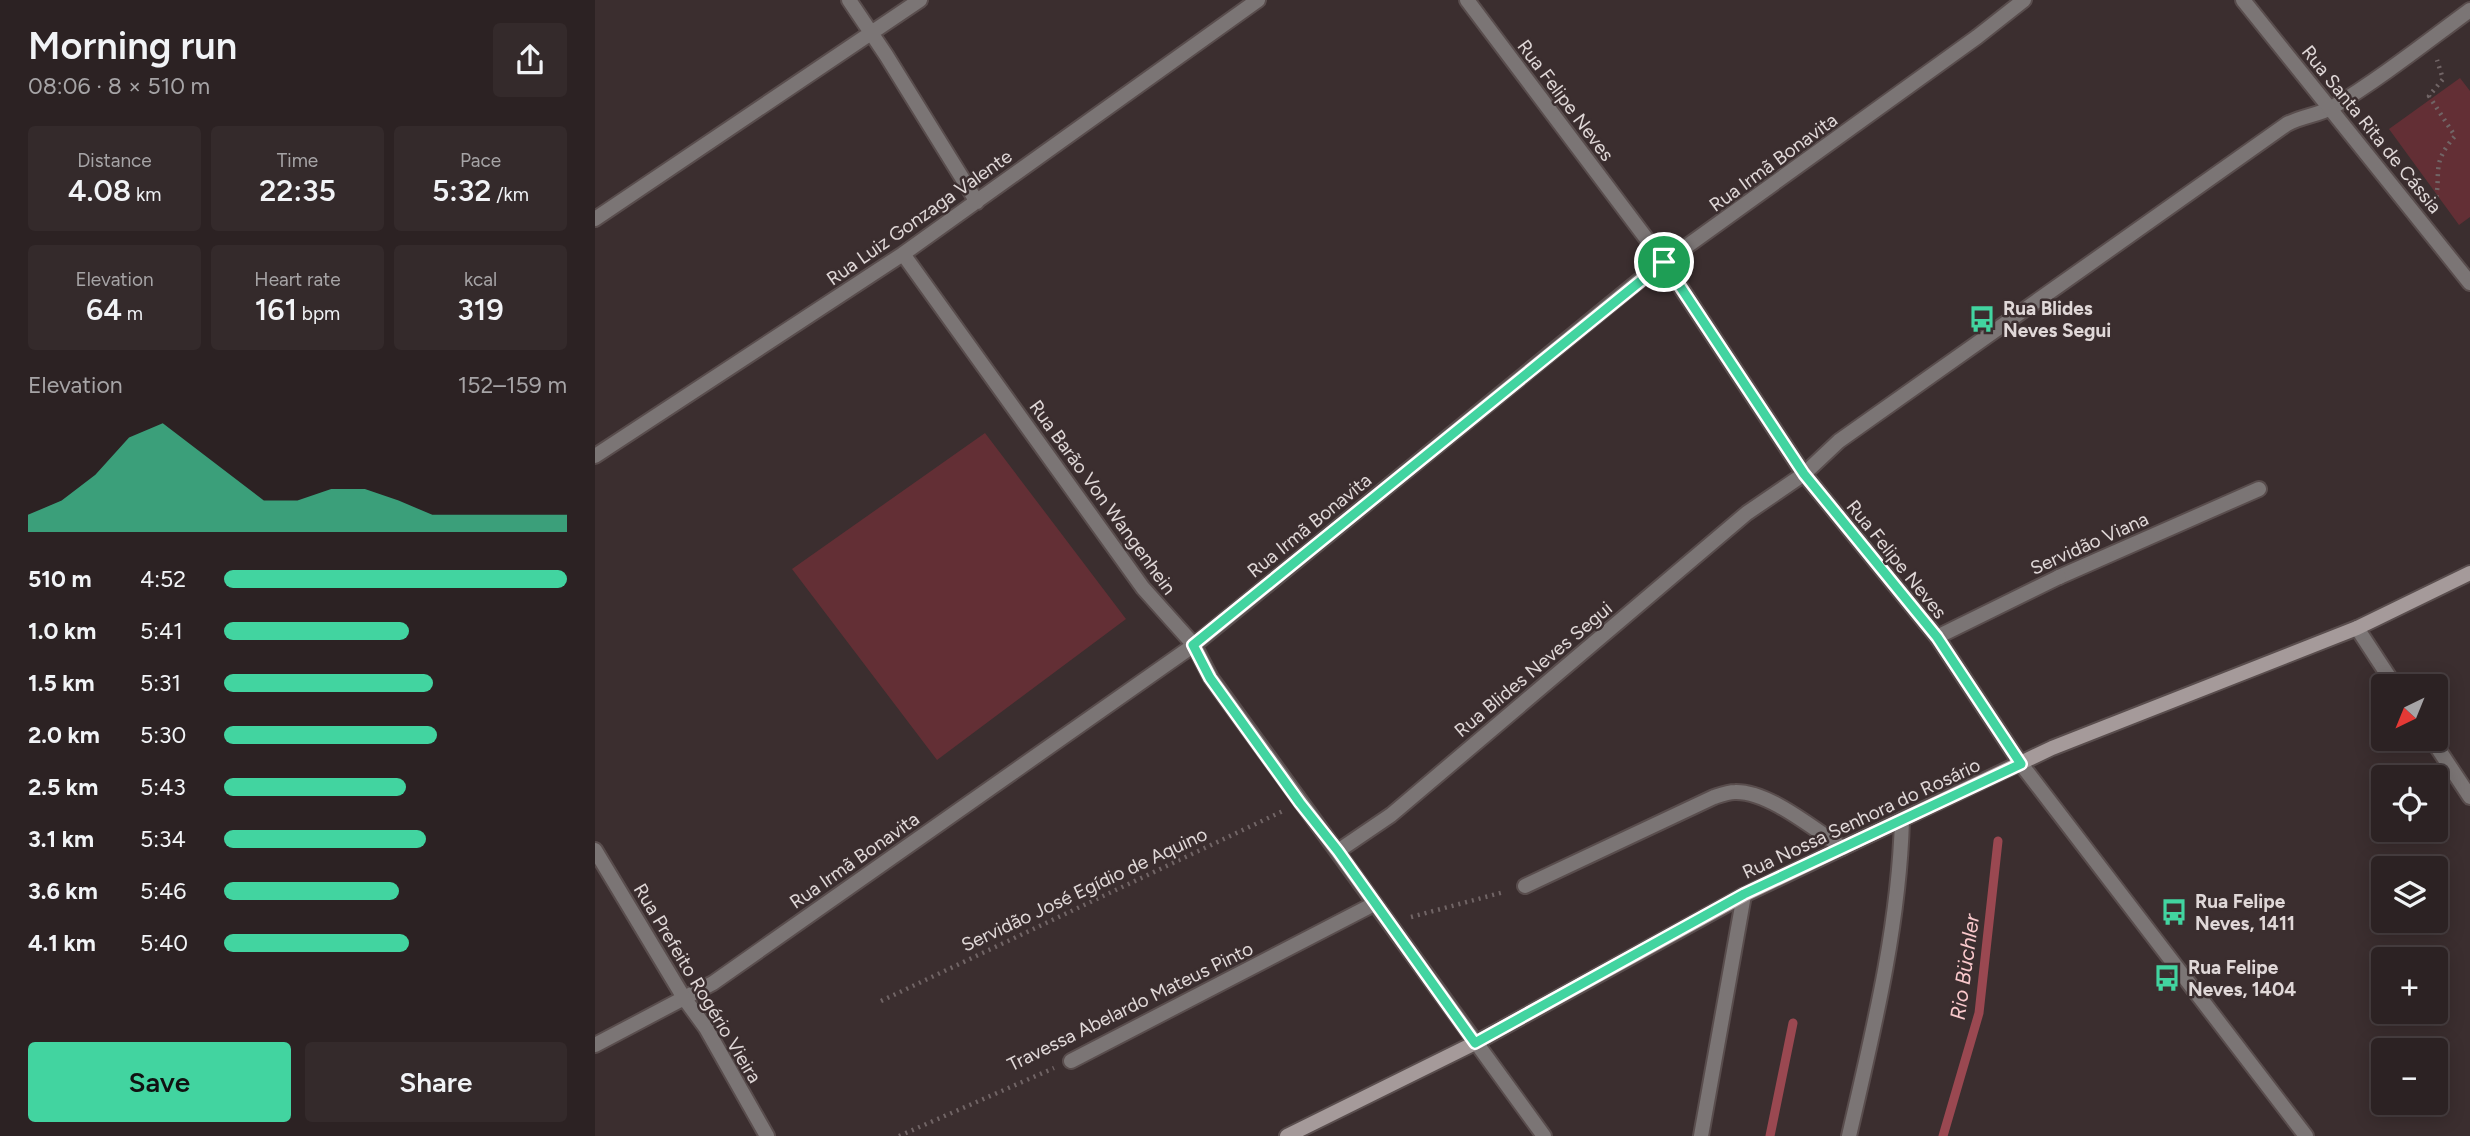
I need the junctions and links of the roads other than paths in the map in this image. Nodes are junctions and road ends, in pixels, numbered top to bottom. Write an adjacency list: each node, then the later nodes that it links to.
1 (849, 0): 8 (street)
2 (920, 0): 8 (street)
3 (1258, 0): 10 (street, Rua Luiz Gonzaga Valente)
4 (1467, 0): 13 (street, Rua Felipe Neves)
5 (2024, 0): 13 (street, Rua Irmã Bonavita)
6 (2243, 0): 9 (street, Rua Santa Rita de Cássia)
7 (2470, 10): 9 (street, Rua Blides Neves Segui)
8 (870, 32): 10 (street); 11 (street)
9 (2330, 109): 14 (street, Rua Santa Rita de Cássia); 16 (street, Rua Blides Neves Segui)
10 (977, 202): 12 (street, Rua Luiz Gonzaga Valente)
11 (595, 219)
12 (903, 254): 15 (street, Rua Luiz Gonzaga Valente); 21 (street, Rua Barão Von Wangenhein)
13 (1664, 262): 16 (street, Rua Felipe Neves); 21 (street, Rua Irmã Bonavita)
14 (2470, 283)
15 (595, 456)
16 (1804, 474): 20 (street, Rua Felipe Neves); 29 (street, Rua Blides Neves Segui)
17 (2259, 489): 20 (street, Servidão Viana)
18 (2470, 573): 19 (main road, Rua Nossa Senhora do Rosário)
19 (2357, 628): 22 (street); 24 (main road, Rua Nossa Senhora do Rosário)
20 (1937, 637): 24 (street, Rua Felipe Neves)
21 (1193, 645): 29 (street, Rua Barão Von Wangenhein); 33 (street, Rua Irmã Bonavita)
22 (2387, 674)
23 (2440, 751): 25 (street)
24 (2021, 764): 26 (main road, Rua Nossa Senhora do Rosário); 42 (street, Rua Felipe Neves)
25 (2470, 797)
26 (1902, 820): 27 (main road, Rua Nossa Senhora do Rosário); 41 (street)
27 (1843, 848): 30 (street); 31 (main road, Rua Nossa Senhora do Rosário)
28 (595, 850): 33 (street, Rua Prefeito Rogério Vieira)
29 (1338, 851): 32 (street, Rua Barão Von Wangenhein)
30 (1525, 886)
31 (1744, 894): 34 (main road, Rua Nossa Senhora do Rosário); 40 (street)
32 (1374, 904): 34 (street, Rua Barão Von Wangenhein); 36 (street, Travessa Abelardo Mateus Pinto)
33 (684, 998): 35 (street, Rua Irmã Bonavita); 37 (street, Rua Prefeito Rogério Vieira)
34 (1475, 1043): 38 (main road, Rua Nossa Senhora do Rosário); 39 (street, Rua Barão Von Wangenhein)
35 (595, 1045)
36 (1071, 1060)
37 (767, 1136)
38 (1287, 1136)
39 (1544, 1136)
40 (1701, 1136)
41 (1849, 1136)
42 (2306, 1136)

